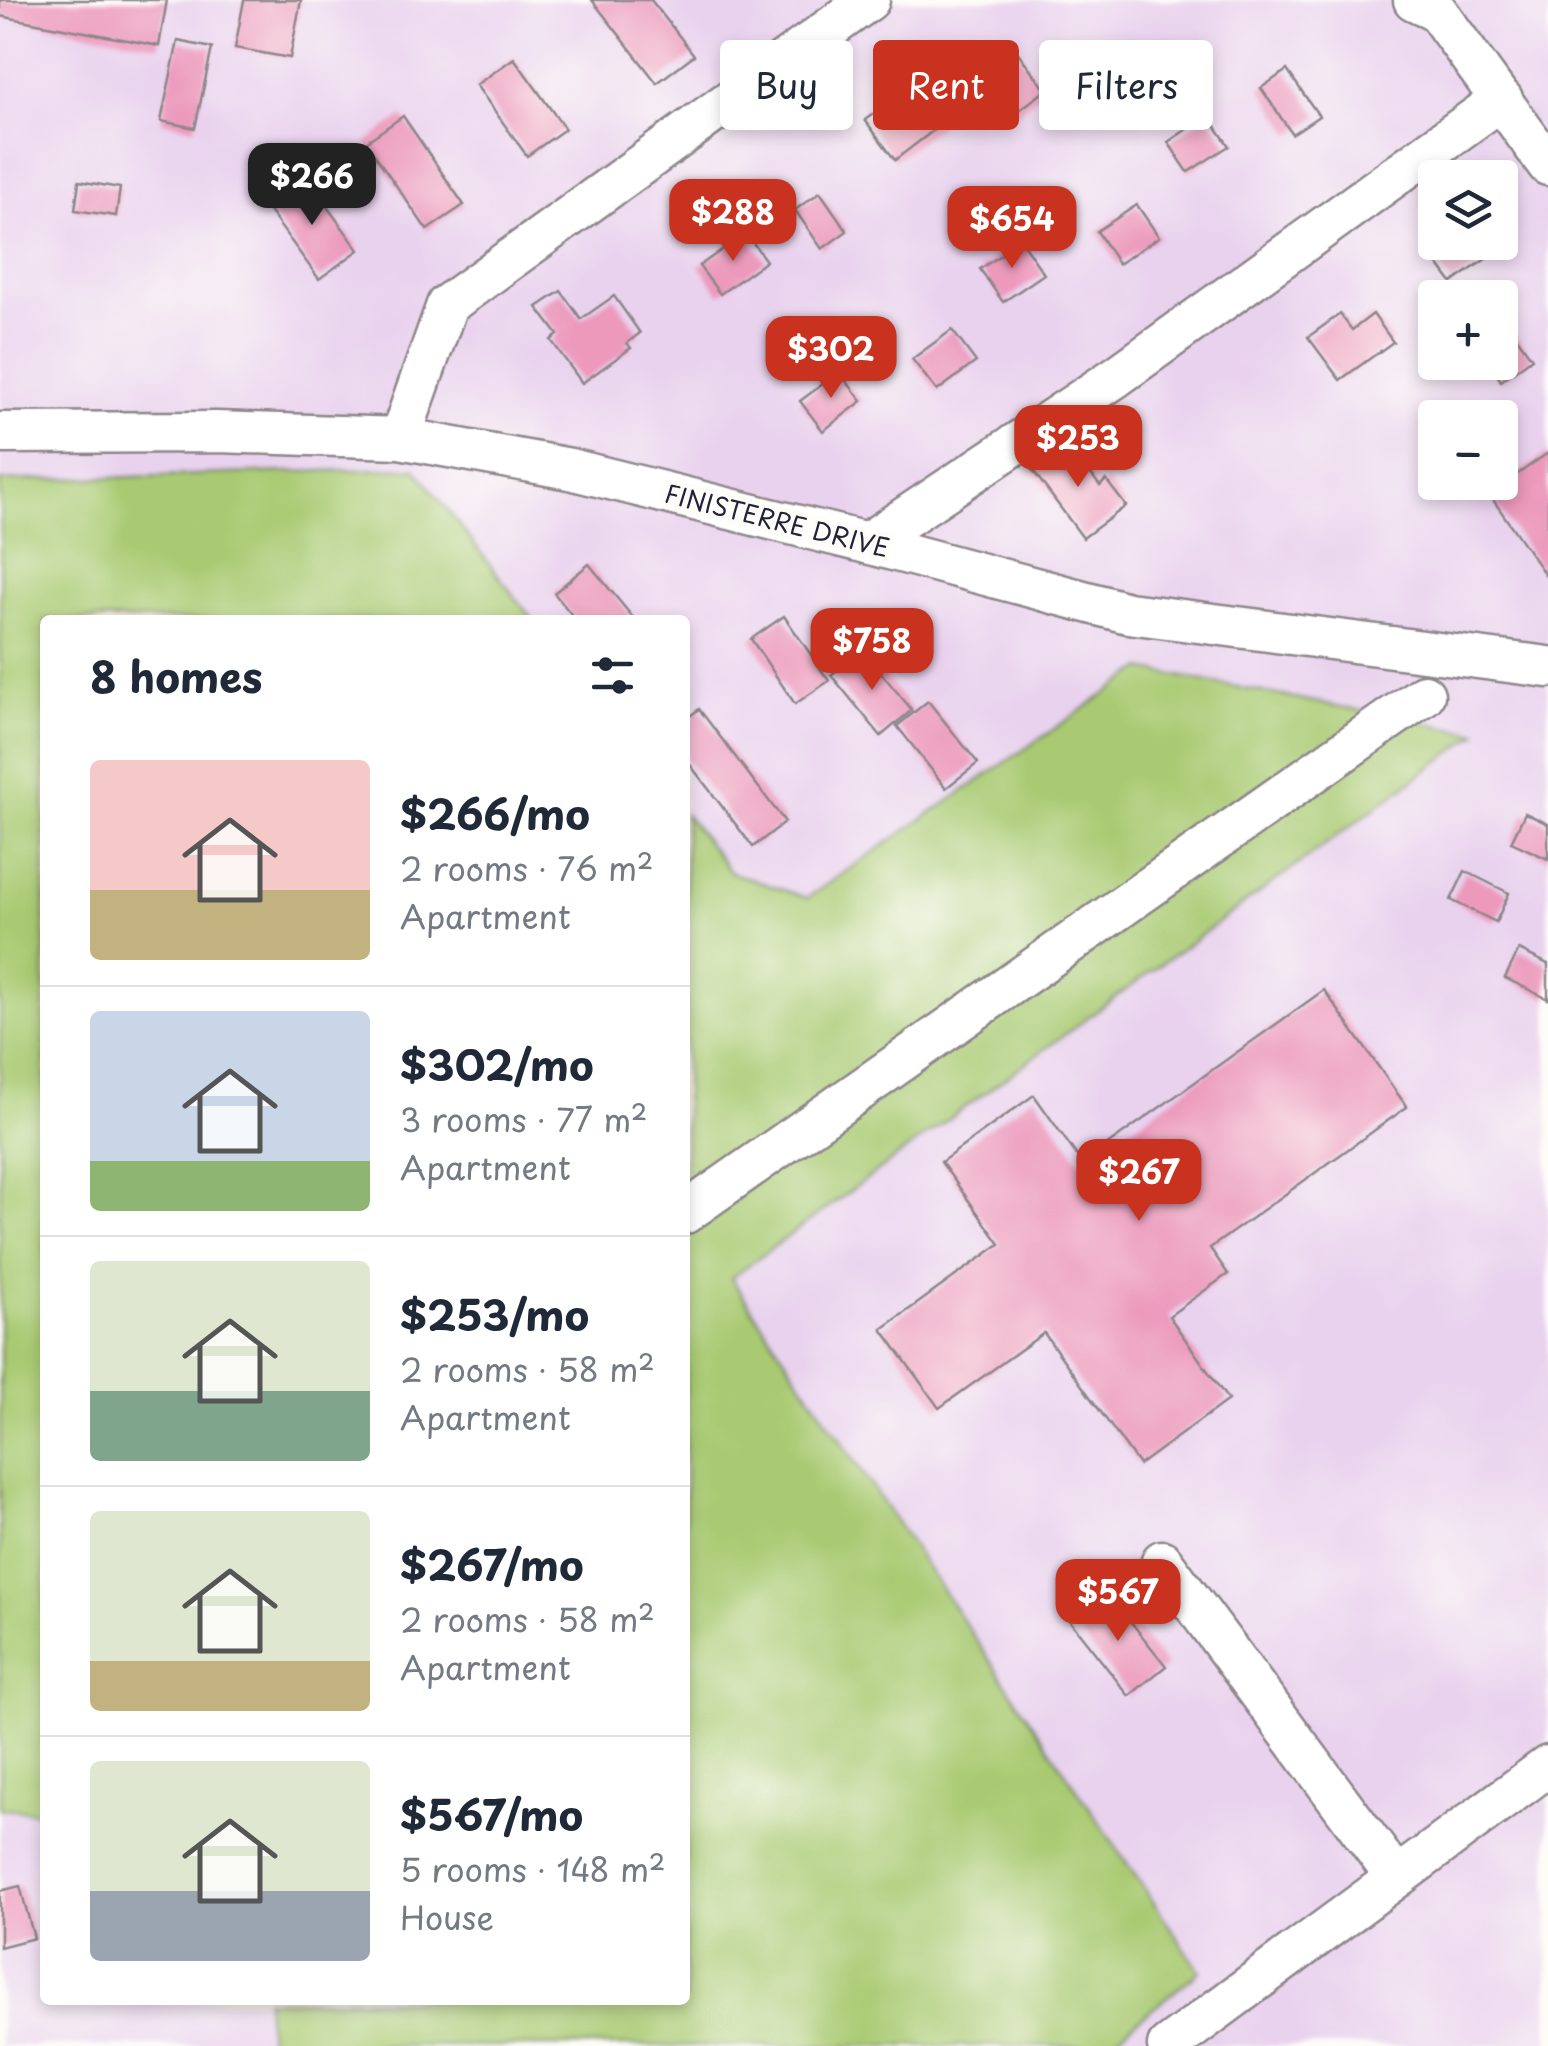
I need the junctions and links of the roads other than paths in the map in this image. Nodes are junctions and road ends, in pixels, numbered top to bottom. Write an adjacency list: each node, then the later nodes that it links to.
1 (868, 0): 6 (street)
2 (1414, 0): 3 (street)
3 (1502, 99): 4 (street); 7 (street)
4 (1548, 165)
5 (0, 433): 6 (street, FINISTERRE DRIVE)
6 (400, 438): 7 (street, FINISTERRE DRIVE)
7 (868, 543): 8 (street, FINISTERRE DRIVE)
8 (1548, 668)
9 (1424, 695): 10 (street)
10 (690, 1209)
11 (1162, 1561): 13 (street)
12 (1548, 1766): 13 (street)
13 (1396, 1876): 14 (street)
14 (1168, 2046)

